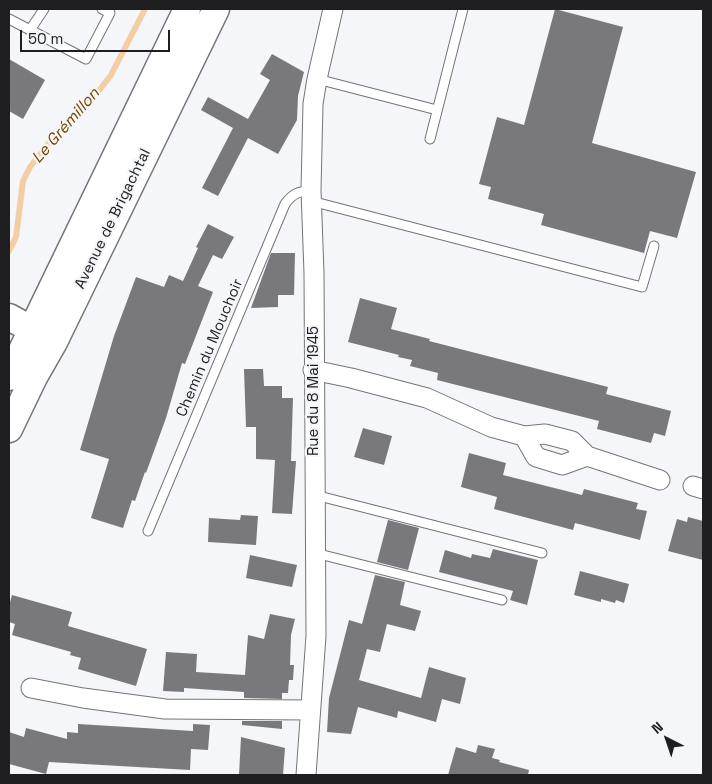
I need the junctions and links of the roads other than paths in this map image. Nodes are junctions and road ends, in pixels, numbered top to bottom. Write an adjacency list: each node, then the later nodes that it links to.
1 (44, 9): 8 (lane)
2 (102, 9): 8 (lane)
3 (187, 9): 15 (main road, Avenue de Brigachtal)
4 (216, 9): 16 (main road, Avenue de Brigachtal)
5 (333, 9): 9 (street, Rue du 8 Mai 1945)
6 (463, 9): 10 (lane)
7 (9, 19): 8 (lane)
8 (30, 30)
9 (317, 79): 10 (lane); 12 (street, Rue du 8 Mai 1945)
10 (438, 110): 11 (lane)
11 (430, 139)
12 (311, 196): 13 (lane); 17 (street, Rue du 8 Mai 1945); 24 (lane, Chemin du Mouchoir)
13 (654, 246)
14 (9, 317): 15 (main road)
15 (31, 330): 16 (main road); 18 (main road, Avenue de Brigachtal)
16 (54, 342): 19 (main road, Avenue de Brigachtal)
17 (313, 370): 20 (street); 23 (street, Rue du 8 Mai 1945)
18 (9, 377)
19 (9, 429)
20 (524, 436): 21 (street); 21 (street)
21 (587, 456): 22 (street)
22 (660, 480)
23 (315, 495): 25 (street, Rue du 8 Mai 1945); 26 (lane)
24 (148, 530)
25 (315, 553): 27 (lane); 29 (street, Rue du 8 Mai 1945)
26 (542, 553)
27 (502, 600)
28 (31, 688): 29 (street)
29 (310, 710): 30 (street, Rue du 8 Mai 1945)
30 (306, 775)

